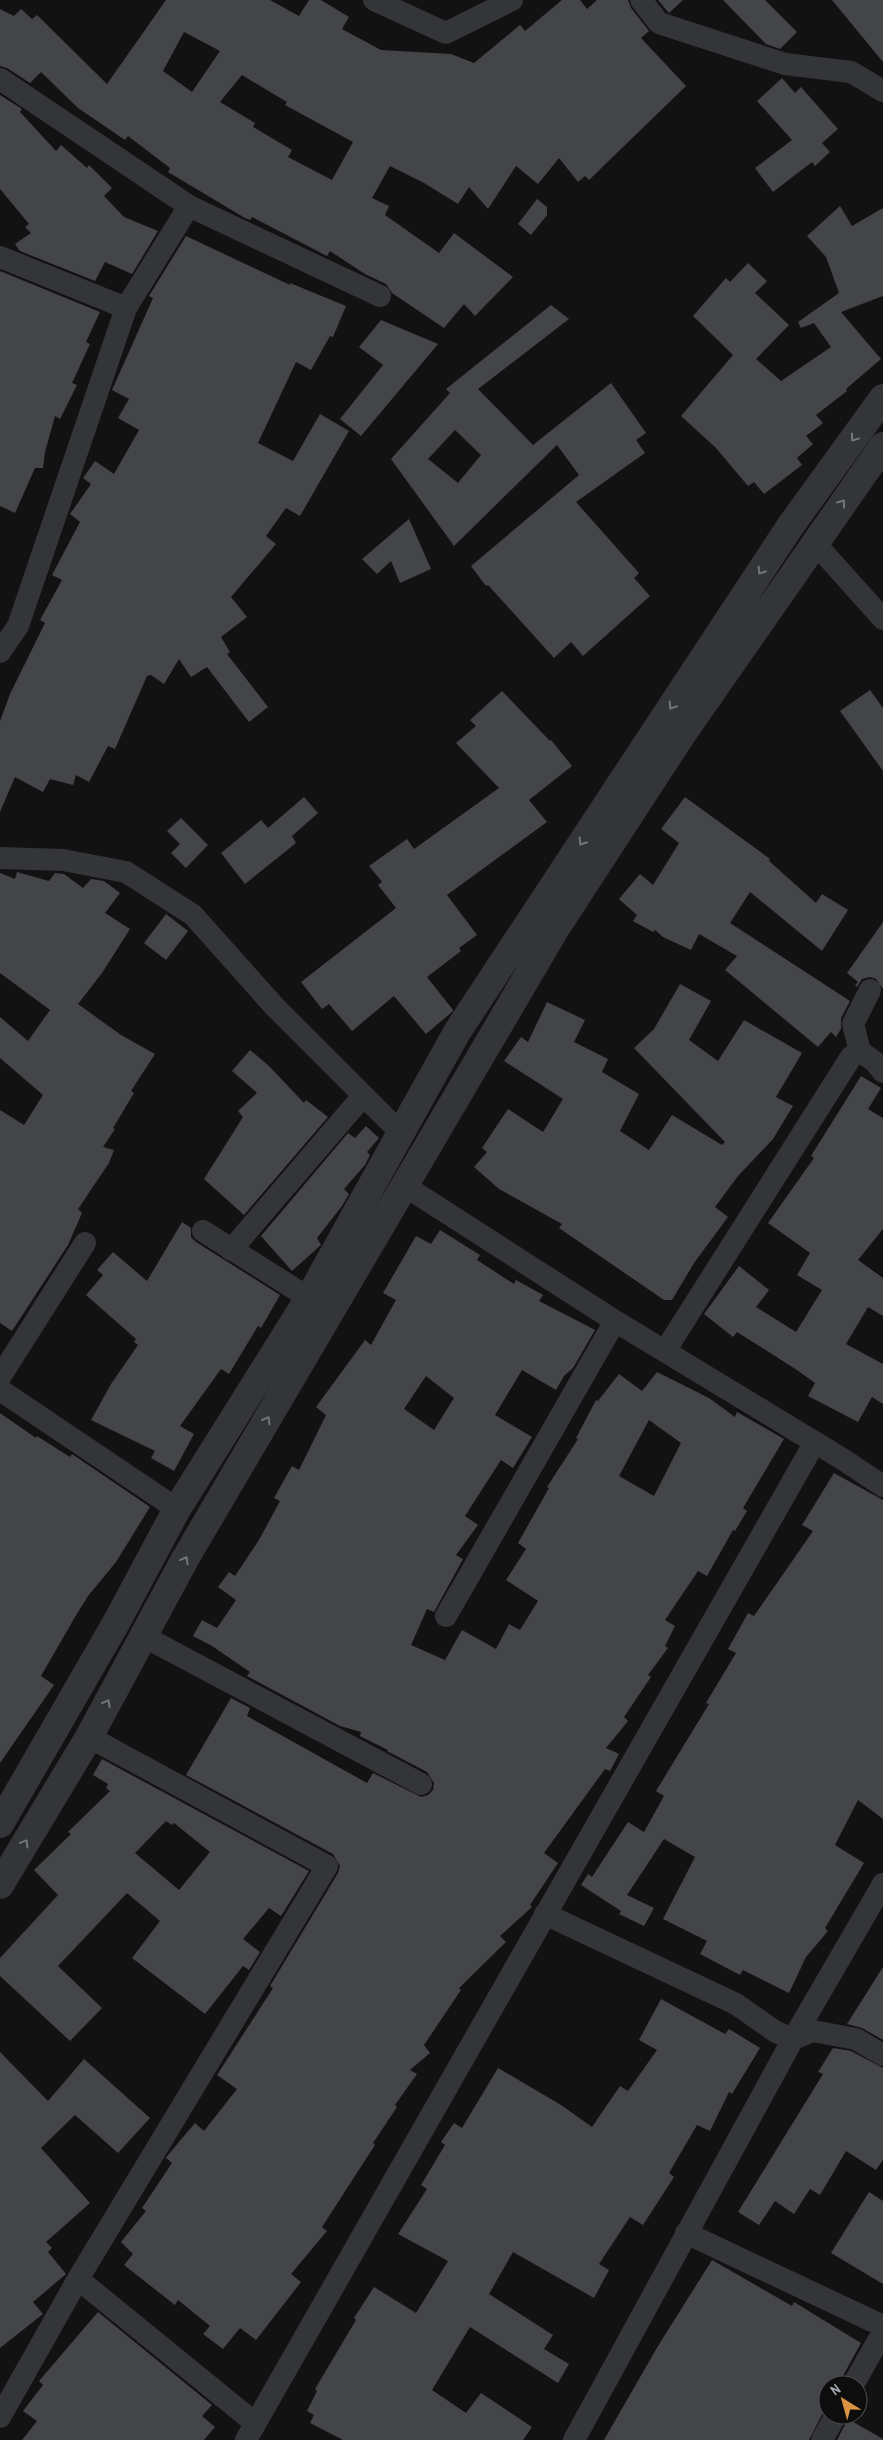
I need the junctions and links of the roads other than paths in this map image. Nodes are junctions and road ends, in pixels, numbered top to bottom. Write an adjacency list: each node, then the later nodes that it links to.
1 (374, 0): 2 (street)
2 (512, 0)
3 (641, 0): 5 (street)
4 (0, 79): 6 (street)
5 (883, 91)
6 (189, 206): 8 (street); 9 (street)
7 (0, 257): 9 (street)
8 (380, 296)
9 (126, 308): 14 (street)
10 (883, 398): 15 (street, one-way to 15)
11 (883, 446): 12 (street, one-way to 11)
12 (814, 542): 13 (street); 15 (street)
13 (883, 619)
14 (0, 652)
15 (642, 774): 21 (street, one-way to 21); 22 (street)
16 (0, 858): 20 (street)
17 (870, 990): 18 (street)
18 (860, 1051): 19 (street); 28 (street)
19 (883, 1072)
20 (363, 1096): 21 (street); 25 (street)
21 (402, 1134): 26 (street)
22 (405, 1186): 27 (street); 35 (street, one-way to 22)
23 (203, 1231): 25 (street)
24 (85, 1243): 29 (street)
25 (231, 1250): 26 (street)
26 (310, 1298): 33 (street)
27 (615, 1321): 28 (street); 34 (street)
28 (665, 1351): 31 (street)
29 (0, 1377)
30 (0, 1390): 33 (street)
31 (815, 1442): 32 (street); 41 (street)
32 (883, 1486)
33 (177, 1509): 38 (street)
34 (446, 1616)
35 (143, 1636): 36 (street, one-way to 35); 37 (street)
36 (89, 1737): 40 (street, one-way to 36); 45 (street)
37 (421, 1784)
38 (0, 1824)
39 (883, 1884): 42 (street)
40 (0, 1885)
41 (545, 1914): 42 (street); 51 (street)
42 (793, 2039): 43 (street); 44 (street)
43 (883, 2055)
44 (686, 2233): 46 (street); 52 (street)
45 (78, 2279): 49 (street); 51 (street)
46 (883, 2326)
47 (883, 2332): 48 (street)
48 (859, 2375)
49 (0, 2418)
50 (830, 2425): 53 (street)
51 (251, 2431)
52 (574, 2440)
53 (822, 2440)

